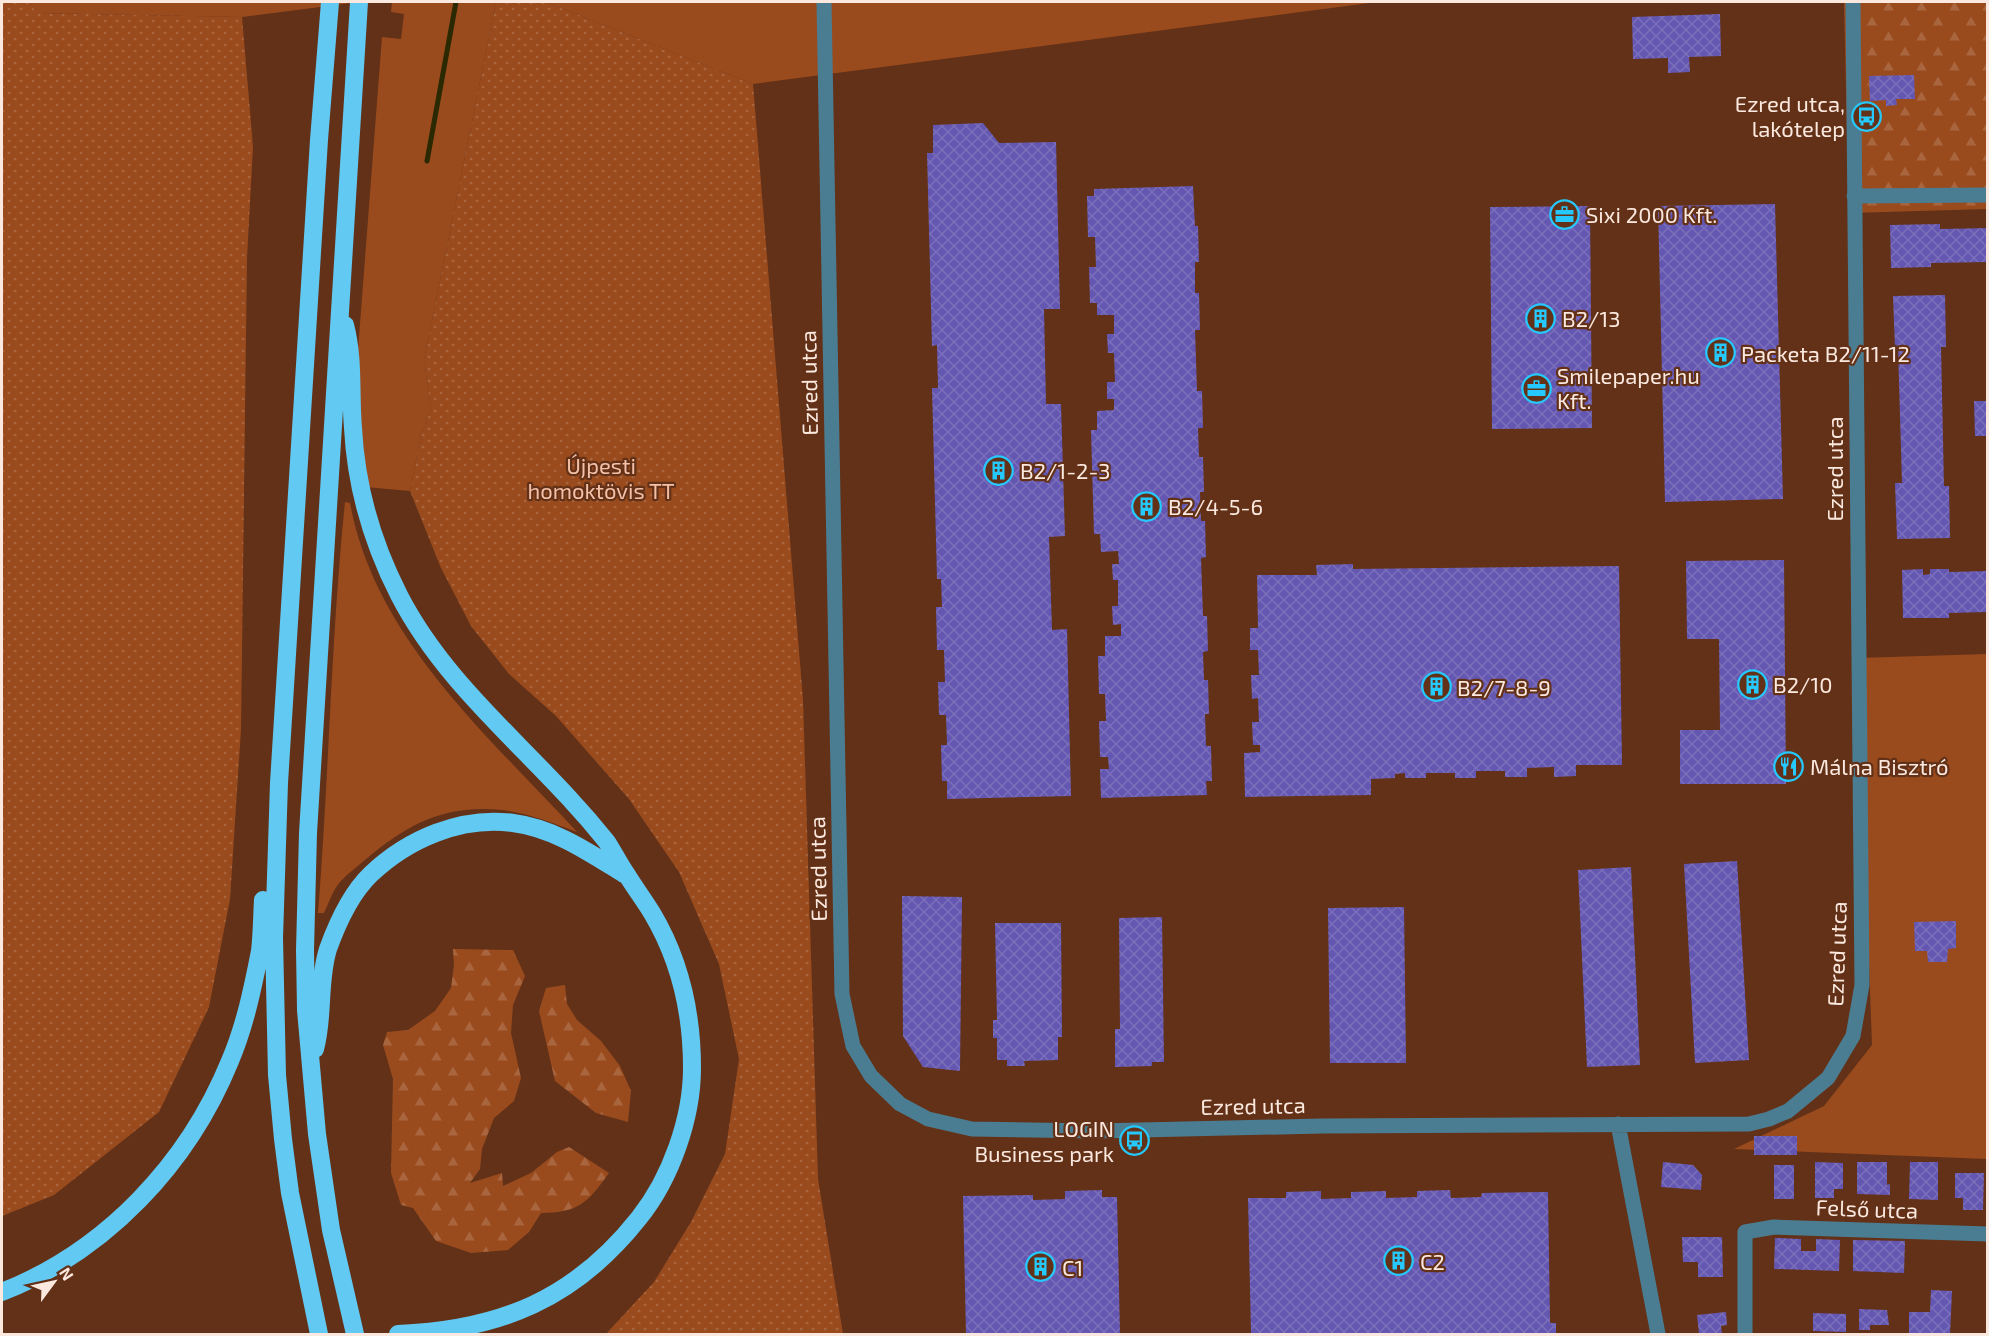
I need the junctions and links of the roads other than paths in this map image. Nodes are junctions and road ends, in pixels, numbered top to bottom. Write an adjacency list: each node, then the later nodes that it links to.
1 (330, 2): 8 (highway)
2 (359, 2): 7 (highway)
3 (824, 2): 11 (street, Ezred utca)
4 (1853, 2): 5 (street, Ezred utca)
5 (1854, 195): 6 (street); 11 (street, Ezred utca)
6 (1988, 195)
7 (341, 307): 9 (highway); 10 (highway)
8 (279, 783): 13 (highway); 15 (highway)
9 (627, 876): 10 (highway); 14 (highway)
10 (312, 1062): 16 (highway)
11 (1618, 1124): 18 (street)
12 (1988, 1234): 19 (street, Felső utca)
13 (2, 1292)
14 (418, 1334): 17 (highway)
15 (319, 1335)
16 (355, 1335)
17 (398, 1335)
18 (1658, 1335)
19 (1745, 1335)

